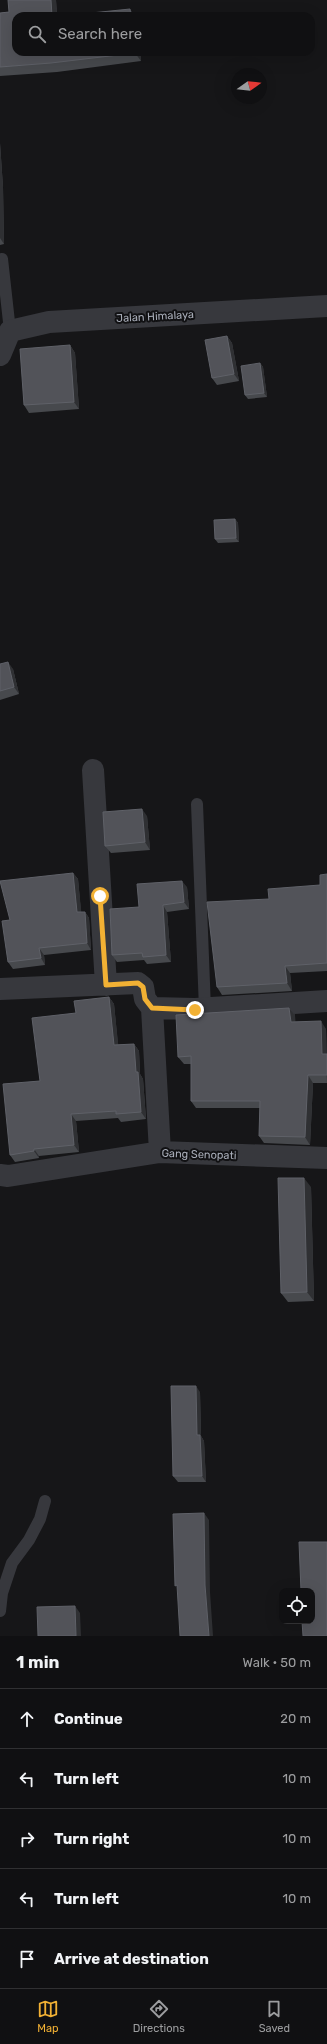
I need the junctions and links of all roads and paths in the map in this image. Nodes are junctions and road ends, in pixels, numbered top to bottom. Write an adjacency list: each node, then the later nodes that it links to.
1 (2, 258): 3 (lane)
2 (327, 306): 3 (street, Jalan Himalaya)
3 (10, 331): 4 (street)
4 (0, 355)
5 (93, 770): 7 (street)
6 (197, 804): 11 (lane)
7 (106, 985): 8 (street); 10 (street)
8 (0, 986)
9 (327, 1001): 11 (street)
10 (152, 1008): 11 (street); 12 (street)
11 (205, 1009)
12 (160, 1152): 13 (street, Gang Senopati); 14 (street, Gang Senopati)
13 (327, 1158)
14 (0, 1175)
15 (44, 1501): 16 (lane)
16 (0, 1612)

